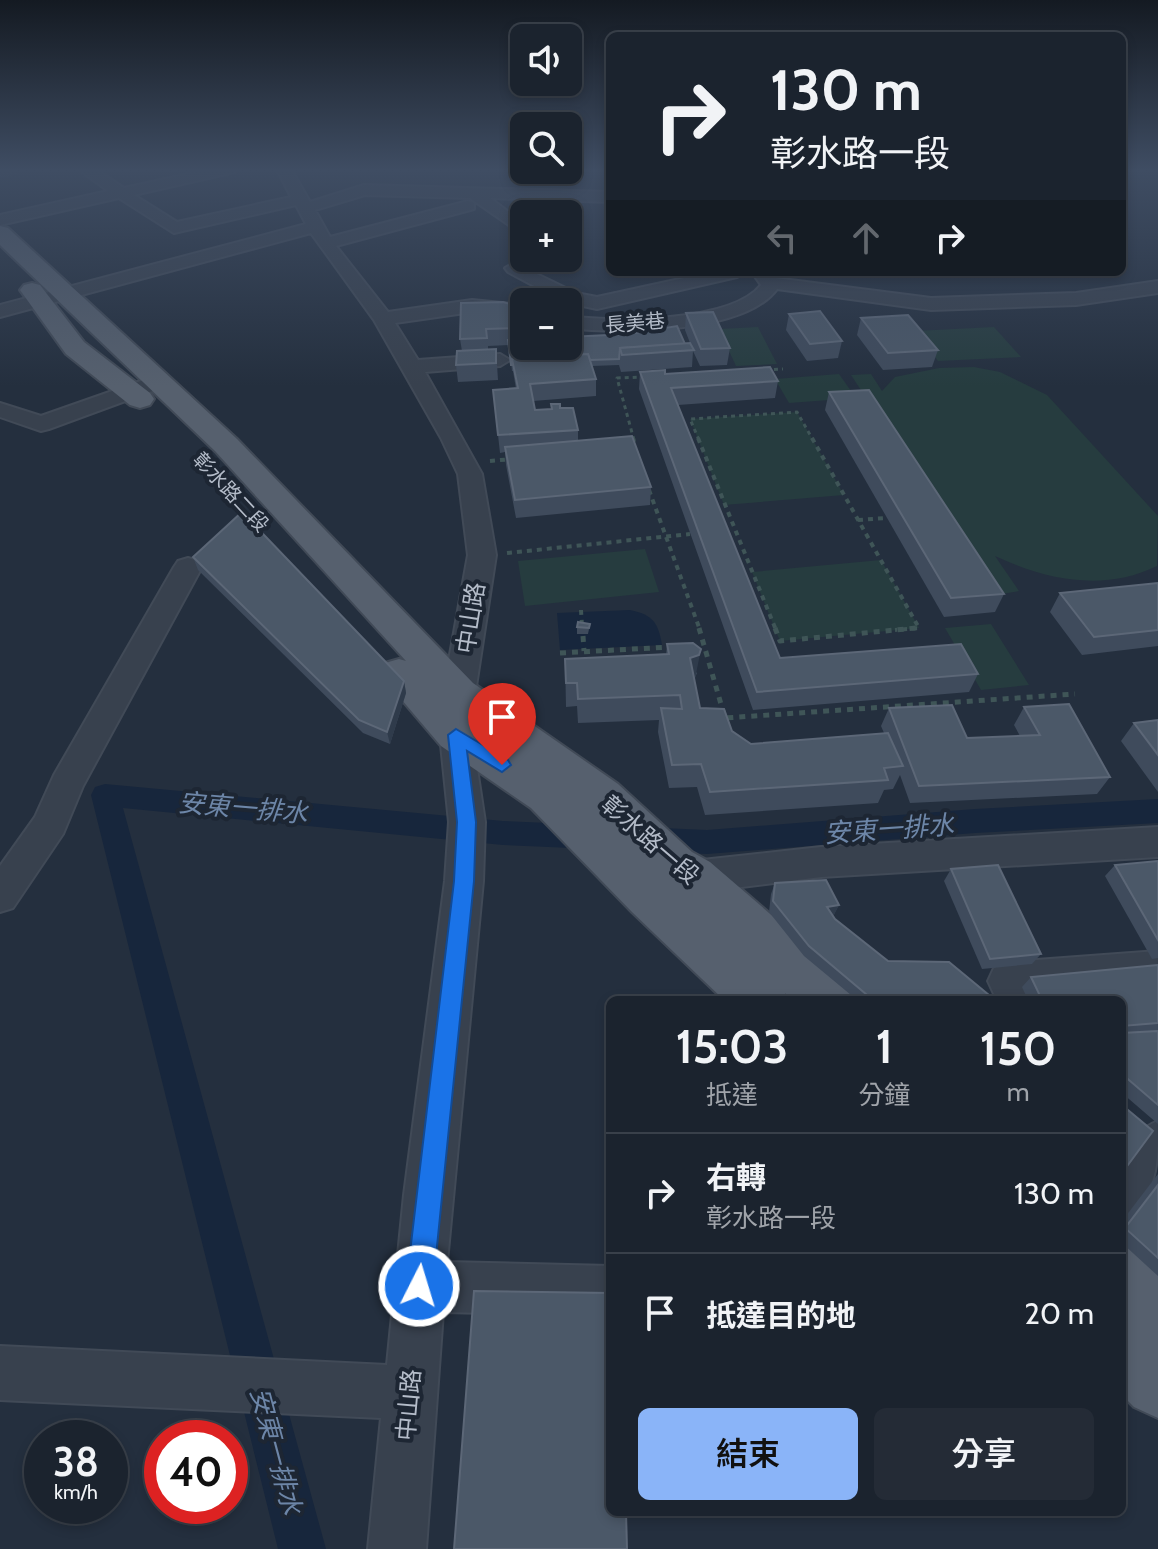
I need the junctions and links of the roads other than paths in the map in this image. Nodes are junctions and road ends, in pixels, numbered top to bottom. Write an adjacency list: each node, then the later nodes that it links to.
1 (7, 241): 9 (main road, 彰水路二段)
2 (237, 241): 9 (street)
3 (328, 241): 12 (street, 中山路)
4 (0, 256): 9 (main road, 彰水路二段)
5 (522, 272): 6 (street)
6 (719, 276)
7 (766, 278): 8 (street); 13 (street, 長美巷)
8 (1158, 287)
9 (52, 296): 11 (street); 16 (main road, 彰水路二段)
10 (510, 309): 12 (street)
11 (0, 311)
12 (383, 319): 15 (street, 中山路)
13 (582, 323)
14 (500, 360): 15 (street)
15 (412, 367): 19 (street, 中山路)
16 (145, 386): 17 (street); 19 (main road, 彰水路二段)
17 (0, 410)
18 (188, 567): 22 (street)
19 (458, 714): 21 (main road, 彰水路一段); 21 (main road, 彰水路一段); 30 (street, 中山路)
20 (1158, 842): 21 (street)
21 (672, 880): 25 (main road, 彰水路一段); 26 (main road, 彰水路一段)
22 (0, 896)
23 (1158, 969): 24 (street)
24 (1008, 981)
25 (758, 996)
26 (825, 996)
27 (1158, 1144): 28 (street)
28 (1126, 1188)
29 (1126, 1274): 32 (main road)
30 (419, 1286): 31 (street); 36 (street, 中山路)
31 (606, 1291)
32 (1158, 1305)
33 (1126, 1350): 35 (main road)
34 (0, 1373): 36 (street)
35 (1158, 1383)
36 (411, 1393): 37 (street, 中山路)
37 (397, 1549)

